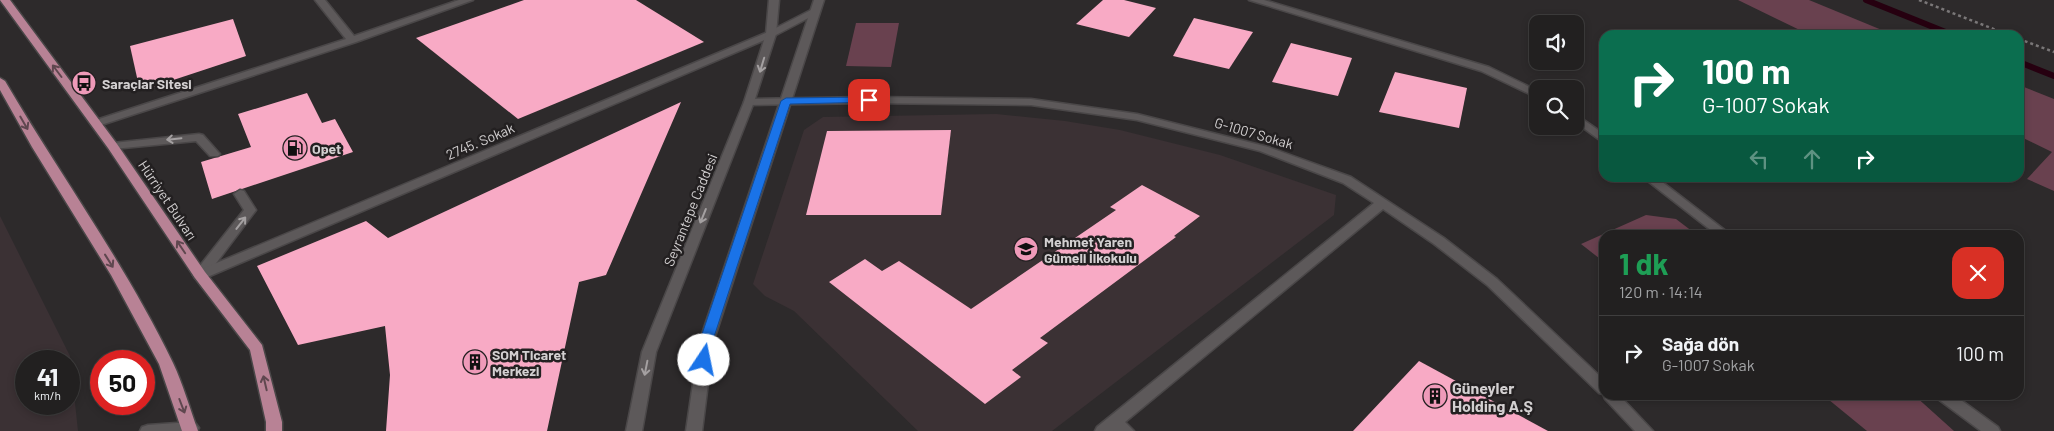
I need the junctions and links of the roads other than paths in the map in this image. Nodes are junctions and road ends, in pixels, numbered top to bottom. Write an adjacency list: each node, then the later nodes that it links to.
1 (5, 0): 14 (main road, Hürriyet Bulvarı, one-way to 1)
2 (320, 0): 9 (street)
3 (468, 0): 9 (street)
4 (774, 0): 8 (street, Seyrantepe Caddesi)
5 (819, 0): 7 (street)
6 (1254, 0): 11 (street)
7 (813, 12): 8 (street, 2745. Sokak); 12 (street)
8 (771, 34): 13 (street, Seyrantepe Caddesi, one-way to 13); 23 (street, 2745. Sokak)
9 (352, 40): 14 (street)
10 (0, 81): 28 (main road, one-way to 28)
11 (1529, 91)
12 (786, 101): 13 (street, G-1007 Sokak); 21 (street, G-1007 Sokak); 32 (street)
13 (750, 102): 31 (street, Seyrantepe Caddesi, one-way to 31)
14 (97, 123): 17 (main road, Hürriyet Bulvarı)
15 (1584, 124): 16 (street)
16 (1599, 136)
17 (113, 146): 18 (street, one-way to 17); 23 (main road, Hürriyet Bulvarı, one-way to 17)
18 (214, 154)
19 (1655, 182): 22 (street)
20 (240, 194): 23 (street, one-way to 20)
21 (1382, 203): 24 (street, G-1007 Sokak); 27 (street)
22 (1718, 230)
23 (200, 275): 30 (main road, Hürriyet Bulvarı, one-way to 23)
24 (1599, 384)
25 (1615, 400): 33 (street)
26 (1950, 400): 34 (street)
27 (1114, 428)
28 (191, 430): 29 (street)
29 (148, 431)
30 (274, 431)
31 (634, 431)
32 (694, 431)
33 (1645, 431)
34 (1992, 431)

